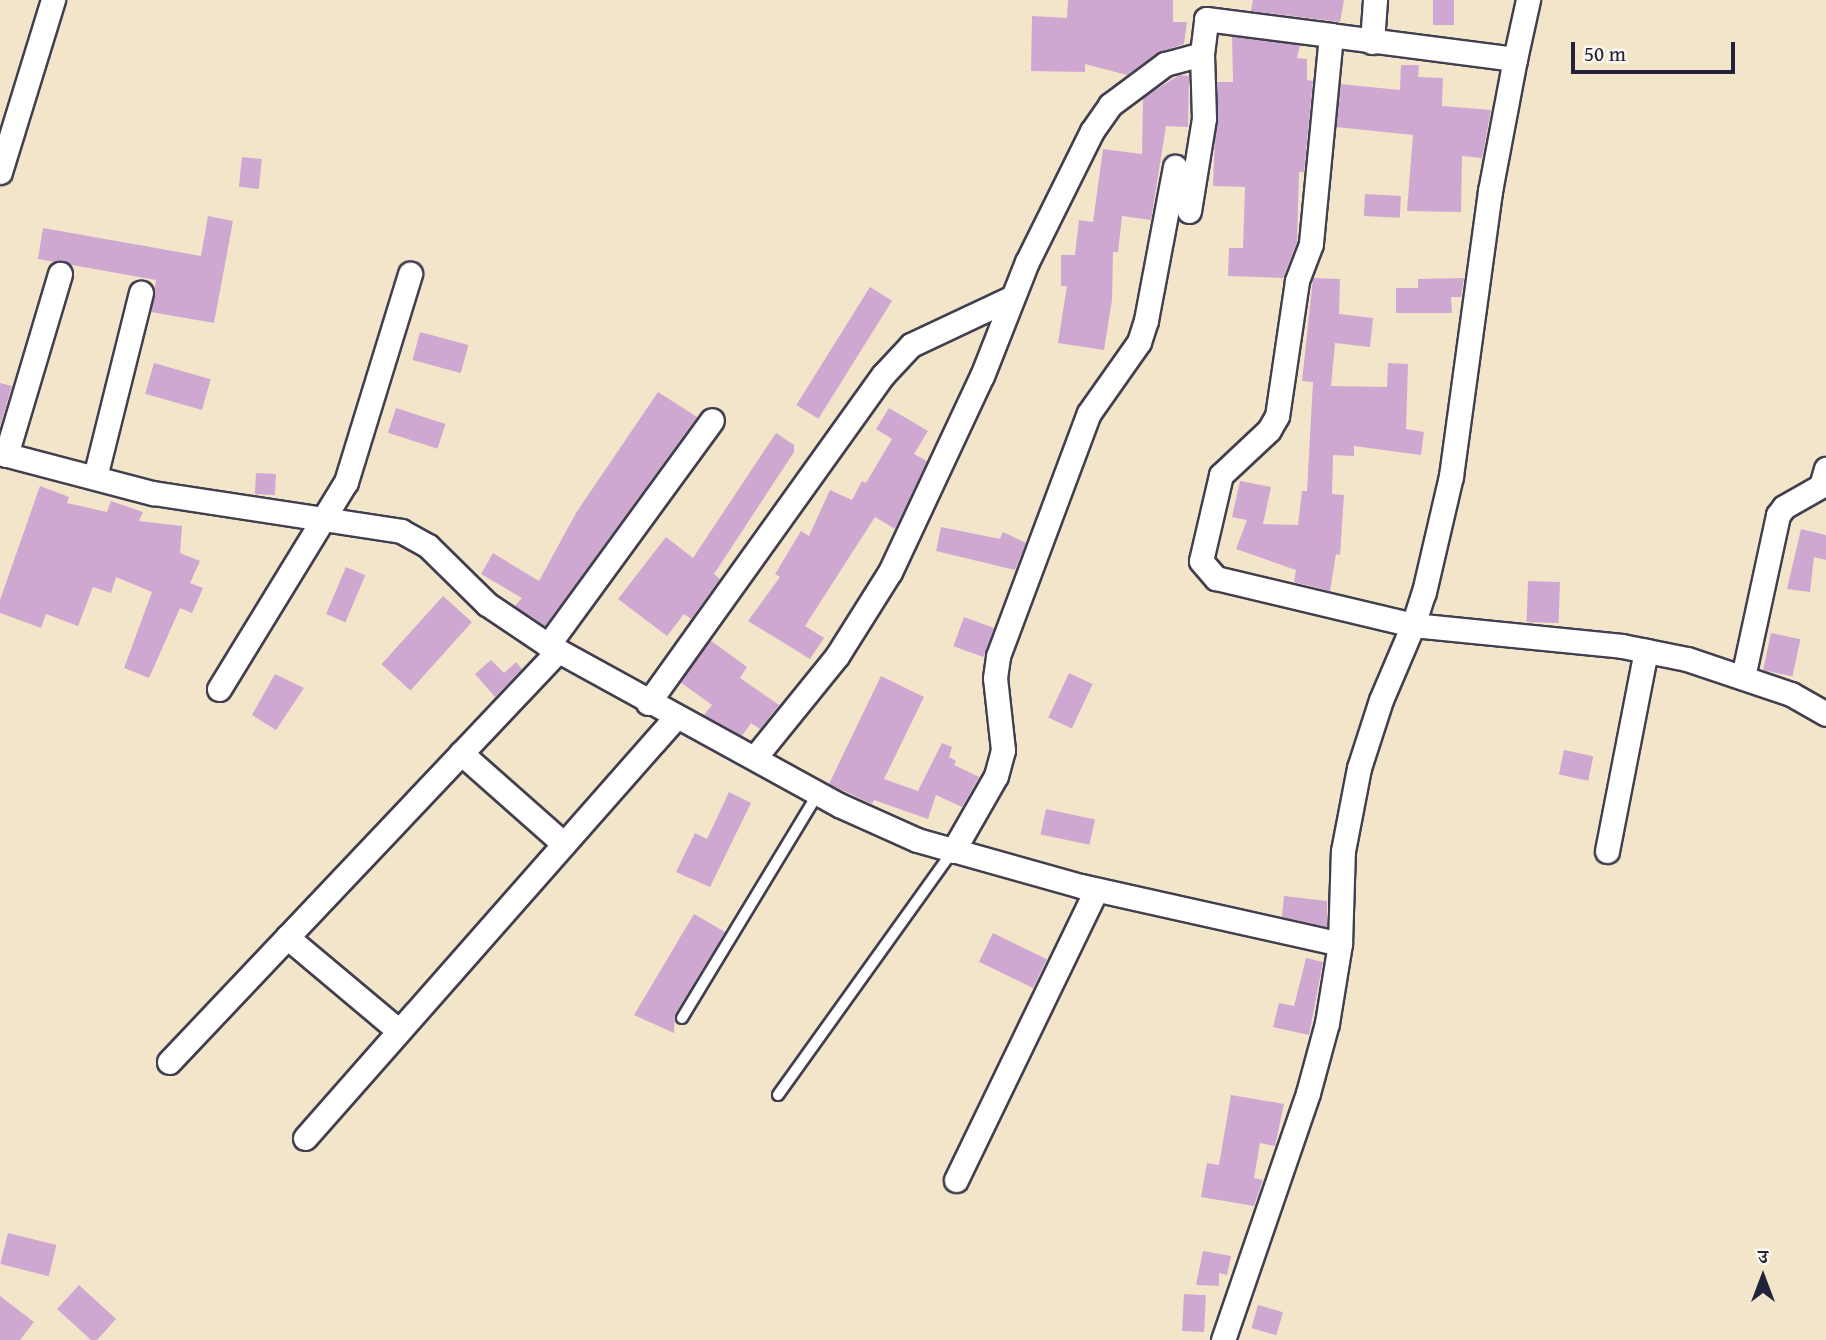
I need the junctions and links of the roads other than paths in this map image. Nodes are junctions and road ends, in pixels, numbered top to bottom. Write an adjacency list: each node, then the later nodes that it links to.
1 (54, 0): 9 (street)
2 (1375, 0): 5 (street)
3 (1528, 0): 7 (street)
4 (1331, 35): 5 (street); 6 (street); 20 (street)
5 (1372, 42): 7 (street)
6 (1202, 54): 10 (street); 14 (street)
7 (1515, 59): 20 (street)
8 (1175, 167): 32 (street)
9 (0, 172)
10 (1189, 211)
11 (60, 274): 16 (street)
12 (410, 274): 19 (street)
13 (141, 293): 18 (street)
14 (1011, 298): 25 (street); 29 (street)
15 (712, 421): 21 (street)
16 (3, 454): 18 (street)
17 (1826, 469): 23 (street)
18 (95, 477): 19 (street)
19 (325, 522): 21 (street); 24 (street)
20 (1413, 625): 22 (street); 36 (street)
21 (553, 648): 25 (street); 28 (street)
22 (1646, 651): 23 (street); 33 (street)
23 (1743, 677): 26 (street)
24 (219, 689)
25 (649, 703): 27 (street)
26 (1826, 714)
27 (675, 718): 29 (street); 31 (street)
28 (461, 753): 31 (street); 35 (street)
29 (756, 756): 30 (street)
30 (818, 793): 32 (street); 37 (lane)
31 (564, 844): 38 (street)
32 (953, 851): 34 (street); 40 (lane)
33 (1607, 851)
34 (1096, 890): 36 (street); 42 (street)
35 (287, 937): 38 (street); 39 (street)
36 (1340, 944): 43 (street)
37 (682, 1018)
38 (399, 1031): 41 (street)
39 (169, 1062)
40 (778, 1095)
41 (304, 1138)
42 (956, 1180)
43 (1223, 1340)

